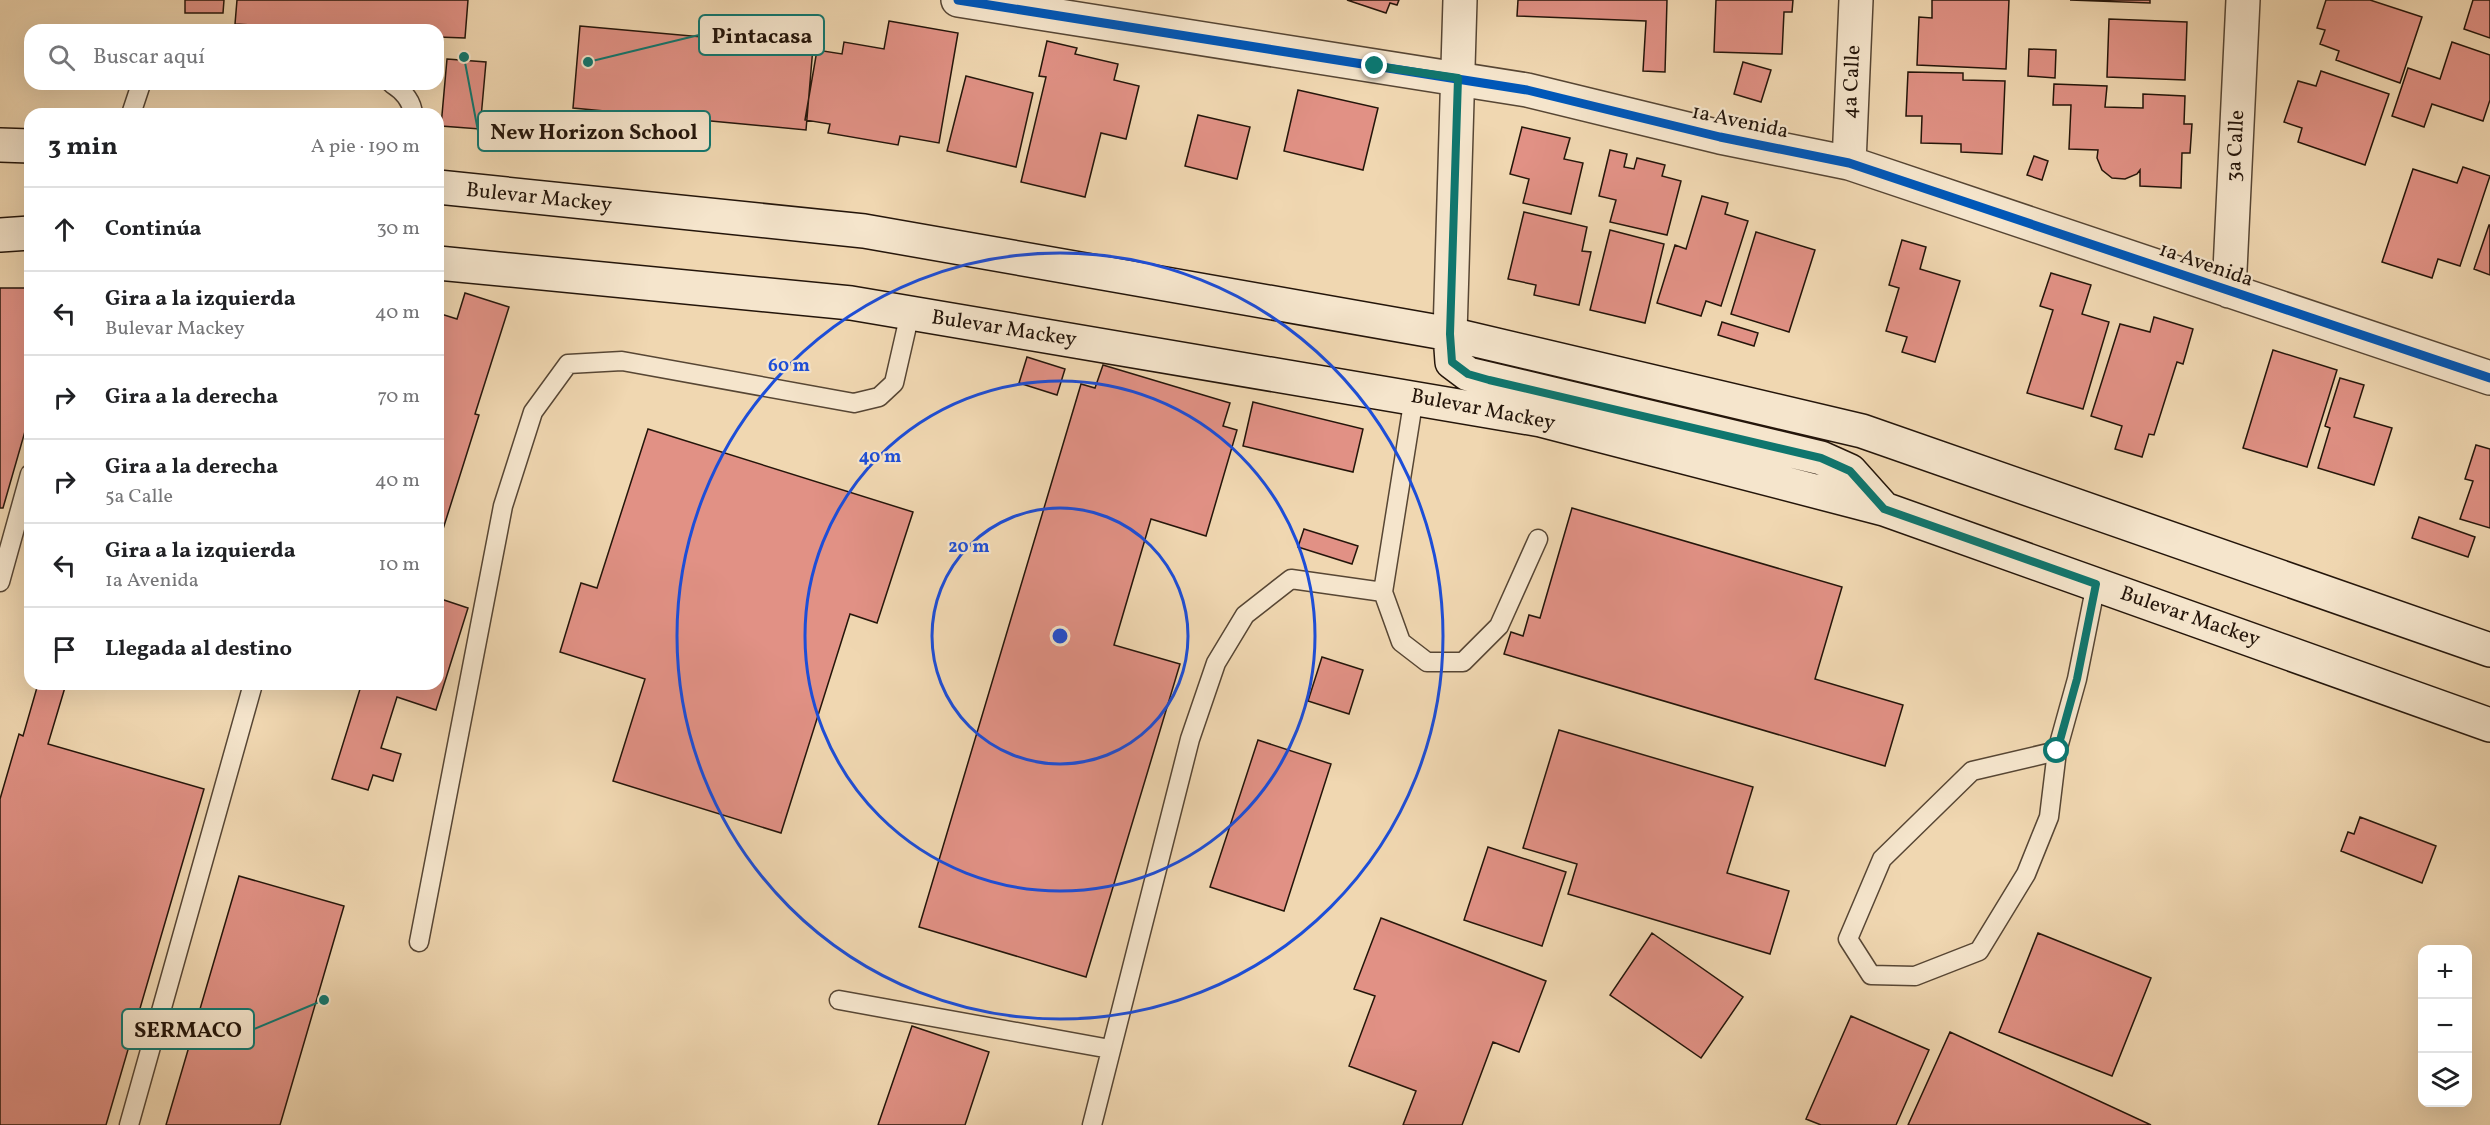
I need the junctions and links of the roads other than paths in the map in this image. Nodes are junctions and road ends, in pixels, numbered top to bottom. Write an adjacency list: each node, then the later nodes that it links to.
1 (958, 0): 5 (main road, 1a Avenida)
2 (1460, 0): 6 (main road)
3 (1856, 0): 13 (main road, 4a Calle)
4 (2243, 0): 18 (main road, 3a Calle)
5 (1059, 7): 6 (main road, 1a Avenida)
6 (1458, 78): 13 (main road, 1a Avenida); 20 (main road)
7 (139, 90): 9 (lane)
8 (398, 90): 10 (lane)
9 (134, 108)
10 (413, 108)
11 (0, 145): 12 (main road)
12 (24, 146)
13 (1849, 163): 18 (main road, 1a Avenida)
14 (444, 188): 20 (main road, Bulevar Mackey)
15 (24, 233): 16 (main road)
16 (0, 235)
17 (444, 264): 19 (main road, Bulevar Mackey)
18 (2229, 291): 21 (main road, 1a Avenida)
19 (910, 313): 22 (main road, Bulevar Mackey); 33 (lane)
20 (1450, 334): 24 (main road); 29 (main road, Bulevar Mackey)
21 (2490, 378)
22 (1414, 397): 24 (main road, Bulevar Mackey); 28 (lane)
23 (24, 496): 26 (lane)
24 (1884, 509): 27 (main road, Bulevar Mackey)
25 (1538, 538): 28 (lane)
26 (0, 582)
27 (2096, 584): 31 (main road, Bulevar Mackey); 32 (lane)
28 (1383, 592): 35 (lane)
29 (2490, 650)
30 (251, 690): 36 (lane)
31 (2490, 724)
32 (2057, 751): 32 (lane)
33 (419, 942)
34 (839, 1000): 35 (lane)
35 (1110, 1049): 37 (lane)
36 (129, 1125)
37 (1092, 1125)

